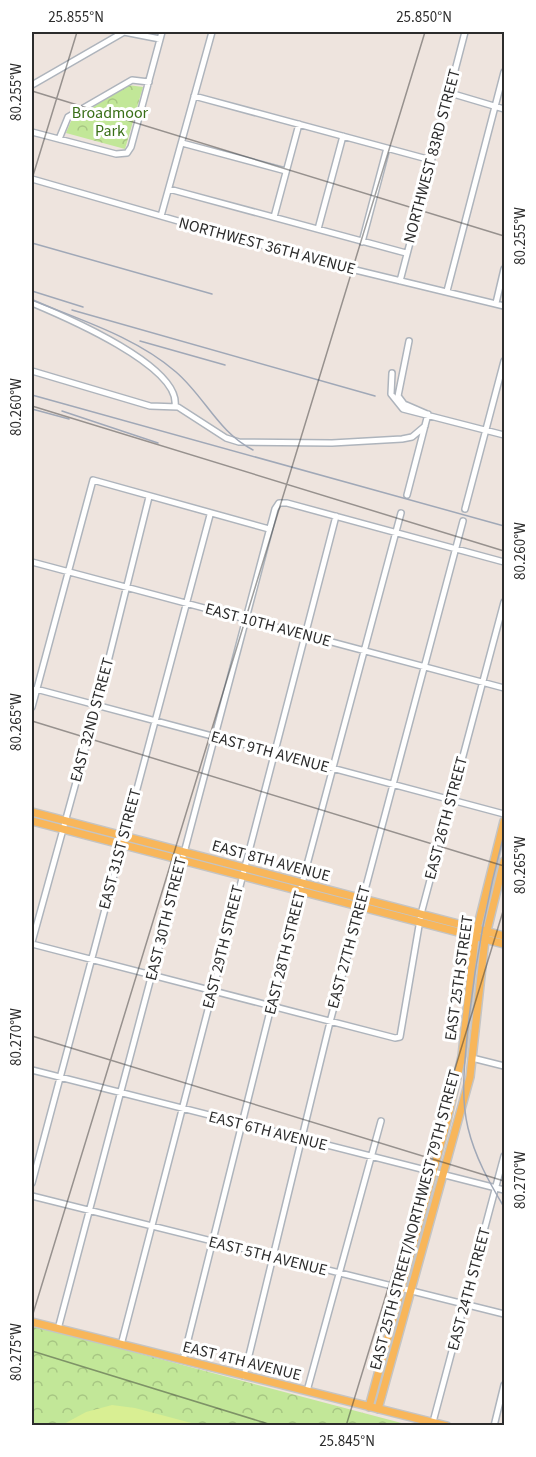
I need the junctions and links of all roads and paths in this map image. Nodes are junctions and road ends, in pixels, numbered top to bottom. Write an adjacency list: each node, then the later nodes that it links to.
1 (162, 32): 4 (street)
2 (212, 32): 9 (street)
3 (465, 32): 8 (street, NORTHWEST 83RD STREET)
4 (160, 39): 6 (street); 7 (street)
5 (504, 72): 10 (street)
6 (149, 82): 15 (street); 15 (street)
7 (32, 84)
8 (450, 93): 10 (street); 18 (street, NORTHWEST 83RD STREET)
9 (194, 96): 12 (street); 16 (street)
10 (495, 106): 11 (street); 29 (street)
11 (504, 109)
12 (299, 124): 14 (street); 19 (street)
13 (32, 132): 15 (street)
14 (343, 136): 17 (street); 24 (street)
15 (59, 139)
16 (182, 143): 19 (street); 21 (street)
17 (387, 147): 18 (street); 25 (street)
18 (431, 160): 26 (street, NORTHWEST 83RD STREET)
19 (286, 171): 23 (street)
20 (32, 179): 22 (street, NORTHWEST 36TH AVENUE)
21 (169, 189): 22 (street); 23 (street)
22 (161, 216): 28 (street, NORTHWEST 36TH AVENUE)
23 (274, 217): 24 (street)
24 (318, 229): 25 (street)
25 (362, 242): 26 (street)
26 (406, 253): 28 (street, NORTHWEST 83RD STREET)
27 (504, 269): 31 (street)
28 (400, 281): 29 (street, NORTHWEST 36TH AVENUE)
29 (447, 291): 31 (street, NORTHWEST 36TH AVENUE)
30 (32, 303): 39 (street)
31 (496, 303): 32 (street, NORTHWEST 36TH AVENUE)
32 (504, 306)
33 (409, 341): 40 (street)
34 (504, 360): 37 (street)
35 (32, 371): 39 (street)
36 (392, 373): 40 (street)
37 (497, 388): 38 (street); 42 (street)
38 (504, 391)
39 (175, 406): 41 (street)
40 (428, 414): 41 (street); 42 (street)
41 (425, 426): 44 (street)
42 (486, 430): 43 (street); 46 (street)
43 (504, 435)
44 (407, 495)
45 (149, 497): 48 (street); 56 (street); 57 (street, EAST 32ND STREET)
46 (465, 509)
47 (401, 513): 52 (street, EAST 28TH STREET)
48 (210, 515): 51 (street); 59 (street, EAST 31ST STREET)
49 (336, 516): 51 (street, EAST 30TH STREET); 52 (street); 61 (street, EAST 29TH STREET)
50 (463, 521): 53 (street, EAST 27TH STREET)
51 (269, 529): 60 (street, EAST 30TH STREET)
52 (396, 532): 53 (street); 62 (street, EAST 28TH STREET)
53 (456, 549): 55 (street); 63 (street, EAST 27TH STREET)
54 (32, 562): 56 (street, EAST 10TH AVENUE)
55 (504, 562)
56 (67, 573): 57 (street, EAST 10TH AVENUE); 65 (street)
57 (126, 588): 59 (street, EAST 10TH AVENUE); 67 (street, EAST 32ND STREET)
58 (504, 602): 64 (street, EAST 26TH STREET)
59 (186, 604): 60 (street, EAST 10TH AVENUE); 69 (street, EAST 31ST STREET)
60 (246, 619): 61 (street, EAST 10TH AVENUE); 70 (street, EAST 30TH STREET)
61 (306, 635): 62 (street, EAST 10TH AVENUE); 71 (street, EAST 29TH STREET)
62 (364, 651): 63 (street, EAST 10TH AVENUE); 72 (street, EAST 28TH STREET)
63 (424, 667): 64 (street, EAST 10TH AVENUE); 73 (street, EAST 27TH STREET)
64 (484, 682): 66 (street, EAST 10TH AVENUE); 74 (street, EAST 26TH STREET)
65 (35, 686): 67 (street, EAST 9TH AVENUE); 68 (street)
66 (504, 688)
67 (97, 706): 69 (street, EAST 9TH AVENUE); 79 (street, EAST 32ND STREET)
68 (32, 707)
69 (154, 722): 70 (street, EAST 9TH AVENUE); 80 (street, EAST 31ST STREET)
70 (215, 738): 71 (street, EAST 9TH AVENUE); 81 (street, EAST 30TH STREET)
71 (274, 754): 72 (street, EAST 9TH AVENUE); 83 (street, EAST 29TH STREET)
72 (334, 769): 73 (street, EAST 9TH AVENUE); 85 (street, EAST 28TH STREET)
73 (392, 785): 74 (street, EAST 9TH AVENUE); 86 (street, EAST 27TH STREET)
74 (451, 800): 76 (street, EAST 9TH AVENUE); 87 (street, EAST 26TH STREET)
75 (32, 812): 79 (main road, EAST 8TH AVENUE)
76 (504, 814)
77 (32, 821): 79 (main road, EAST 8TH AVENUE)
78 (504, 821): 89 (main road, EAST 25TH STREET)
79 (64, 825): 80 (main road, EAST 8TH AVENUE); 92 (street, EAST 32ND STREET)
80 (123, 840): 81 (main road, EAST 8TH AVENUE); 94 (street, EAST 31ST STREET)
81 (182, 856): 83 (main road, EAST 8TH AVENUE); 84 (main road, EAST 8TH AVENUE); 95 (street, EAST 30TH STREET)
82 (504, 861): 90 (main road, EAST 25TH STREET/NORTHWEST 79TH STREET)
83 (243, 868): 84 (street, EAST 29TH STREET); 85 (main road, EAST 8TH AVENUE)
84 (241, 876): 85 (main road, EAST 8TH AVENUE); 96 (street, EAST 29TH STREET)
85 (301, 887): 86 (main road, EAST 8TH AVENUE); 97 (street, EAST 28TH STREET)
86 (361, 903): 87 (main road, EAST 8TH AVENUE); 88 (main road, EAST 8TH AVENUE); 98 (street, EAST 27TH STREET)
87 (421, 914): 88 (street, EAST 26TH STREET); 89 (main road, EAST 8TH AVENUE)
88 (420, 922): 89 (main road, EAST 8TH AVENUE); 98 (street, EAST 26TH STREET)
89 (476, 933): 90 (main road, EAST 8TH AVENUE); 110 (main road, EAST 25TH STREET)
90 (486, 936): 91 (main road, EAST 8TH AVENUE); 93 (main road, EAST 8TH AVENUE); 99 (main road, EAST 25TH STREET/NORTHWEST 79TH STREET)
91 (504, 936)
92 (32, 943): 94 (street)
93 (504, 944)
94 (91, 958): 95 (street); 102 (street, EAST 31ST STREET)
95 (152, 976): 96 (street); 103 (street, EAST 30TH STREET)
96 (212, 991): 97 (street); 104 (street, EAST 29TH STREET)
97 (271, 1007): 98 (street); 106 (street, EAST 28TH STREET)
98 (330, 1022): 107 (street, EAST 27TH STREET)
99 (472, 1058): 100 (street); 110 (main road, EAST 25TH STREET/NORTHWEST 79TH STREET)
100 (504, 1066)
101 (32, 1070): 102 (street, EAST 6TH AVENUE)
102 (60, 1077): 103 (street, EAST 6TH AVENUE); 111 (street, EAST 31ST STREET)
103 (121, 1093): 104 (street, EAST 6TH AVENUE); 115 (street, EAST 30TH STREET)
104 (181, 1109): 106 (street, EAST 6TH AVENUE); 116 (street, EAST 29TH STREET)
105 (381, 1121): 109 (street)
106 (242, 1124): 107 (street, EAST 6TH AVENUE); 117 (street, EAST 28TH STREET)
107 (303, 1139): 109 (street, EAST 6TH AVENUE); 118 (street, EAST 27TH STREET)
108 (504, 1156): 112 (street, EAST 24TH STREET)
109 (372, 1157): 110 (street, EAST 6TH AVENUE); 119 (street)
110 (437, 1174): 112 (street, EAST 6TH AVENUE); 120 (main road, EAST 25TH STREET/NORTHWEST 79TH STREET); 121 (main road, EAST 25TH STREET/NORTHWEST 79TH STREET)
111 (32, 1183)
112 (496, 1188): 113 (street, EAST 6TH AVENUE); 122 (street, EAST 24TH STREET)
113 (504, 1190)
114 (32, 1196): 115 (street, EAST 5TH AVENUE)
115 (89, 1211): 116 (street, EAST 5TH AVENUE); 125 (street, EAST 30TH STREET)
116 (151, 1227): 117 (street, EAST 5TH AVENUE); 126 (street, EAST 29TH STREET)
117 (213, 1242): 118 (street, EAST 5TH AVENUE); 127 (street, EAST 28TH STREET)
118 (273, 1257): 119 (street, EAST 5TH AVENUE); 128 (street, EAST 27TH STREET)
119 (339, 1273): 120 (street, EAST 5TH AVENUE); 130 (street)
120 (401, 1289): 121 (street, EAST 5TH AVENUE); 131 (main road, EAST 25TH STREET/NORTHWEST 79TH STREET)
121 (409, 1292): 122 (street, EAST 5TH AVENUE); 132 (main road, EAST 25TH STREET/NORTHWEST 79TH STREET)
122 (464, 1305): 123 (street, EAST 5TH AVENUE); 133 (street, EAST 24TH STREET)
123 (504, 1314)
124 (32, 1322): 125 (main road, EAST 4TH AVENUE)
125 (58, 1329): 126 (main road, EAST 4TH AVENUE)
126 (121, 1345): 127 (main road, EAST 4TH AVENUE)
127 (183, 1360): 128 (main road, EAST 4TH AVENUE)
128 (244, 1376): 130 (main road, EAST 4TH AVENUE)
129 (504, 1385): 135 (street)
130 (307, 1391): 131 (main road, EAST 4TH AVENUE)
131 (369, 1407): 132 (main road, EAST 4TH AVENUE)
132 (378, 1409): 133 (main road, EAST 4TH AVENUE)
133 (433, 1422): 134 (main road, EAST 4TH AVENUE)
134 (447, 1425)
135 (494, 1425)

